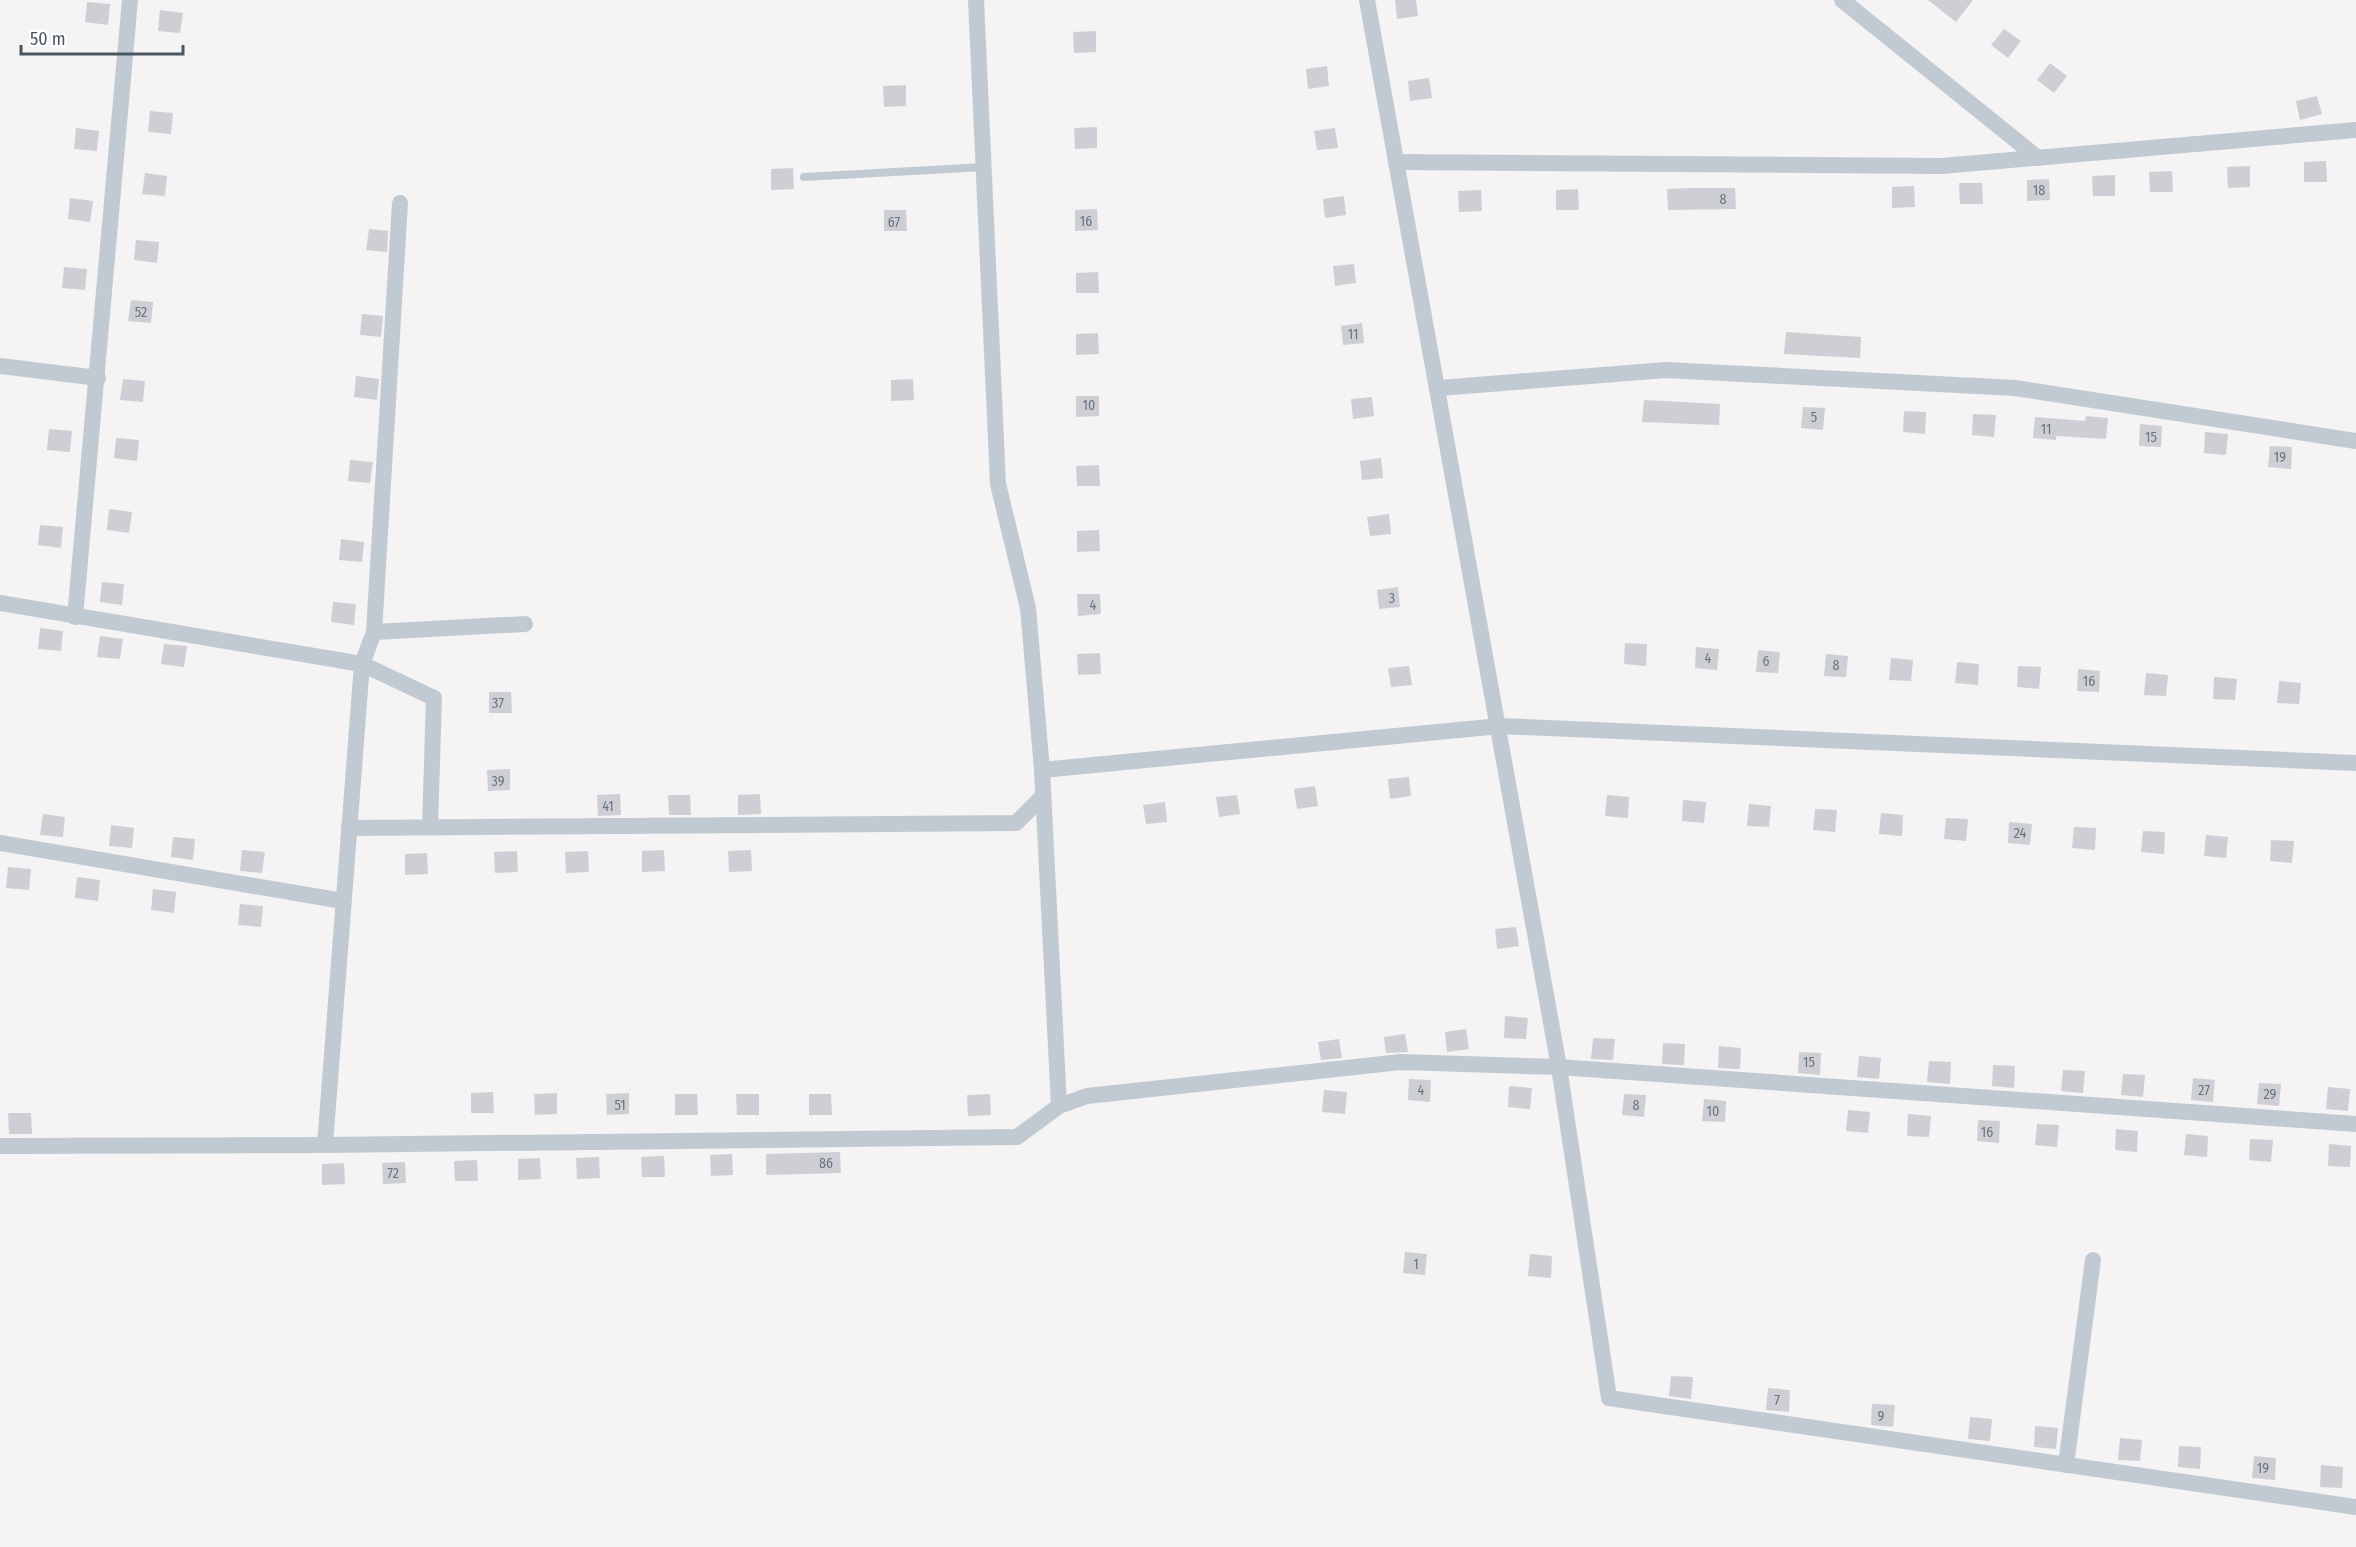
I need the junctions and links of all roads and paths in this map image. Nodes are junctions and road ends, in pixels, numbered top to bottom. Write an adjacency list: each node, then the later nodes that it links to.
1 (130, 0): 12 (street)
2 (976, 0): 8 (street)
3 (1367, 0): 7 (street)
4 (1842, 0): 6 (street)
5 (2356, 130): 6 (street)
6 (2038, 158): 7 (street)
7 (1396, 162): 13 (street)
8 (984, 166): 9 (lane); 22 (street)
9 (804, 177)
10 (400, 203): 18 (street)
11 (0, 366): 12 (street)
12 (98, 378): 16 (street)
13 (1439, 388): 14 (street); 20 (street)
14 (2356, 441)
15 (0, 603): 16 (street)
16 (75, 617): 19 (street)
17 (525, 624): 18 (street)
18 (374, 632): 19 (street)
19 (362, 664): 24 (street); 25 (street)
20 (1500, 726): 21 (street); 22 (street); 28 (street)
21 (2356, 763)
22 (1042, 770): 23 (street)
23 (1042, 797): 24 (street); 29 (street)
24 (430, 827): 25 (street)
25 (349, 828): 27 (street)
26 (0, 843): 27 (street)
27 (343, 901): 31 (street)
28 (1559, 1067): 29 (street); 30 (street); 34 (street)
29 (1059, 1106): 31 (street)
30 (2356, 1124)
31 (326, 1145): 32 (street)
32 (0, 1146)
33 (2092, 1260): 34 (street)
34 (2066, 1465): 35 (street)
35 (2356, 1507)

